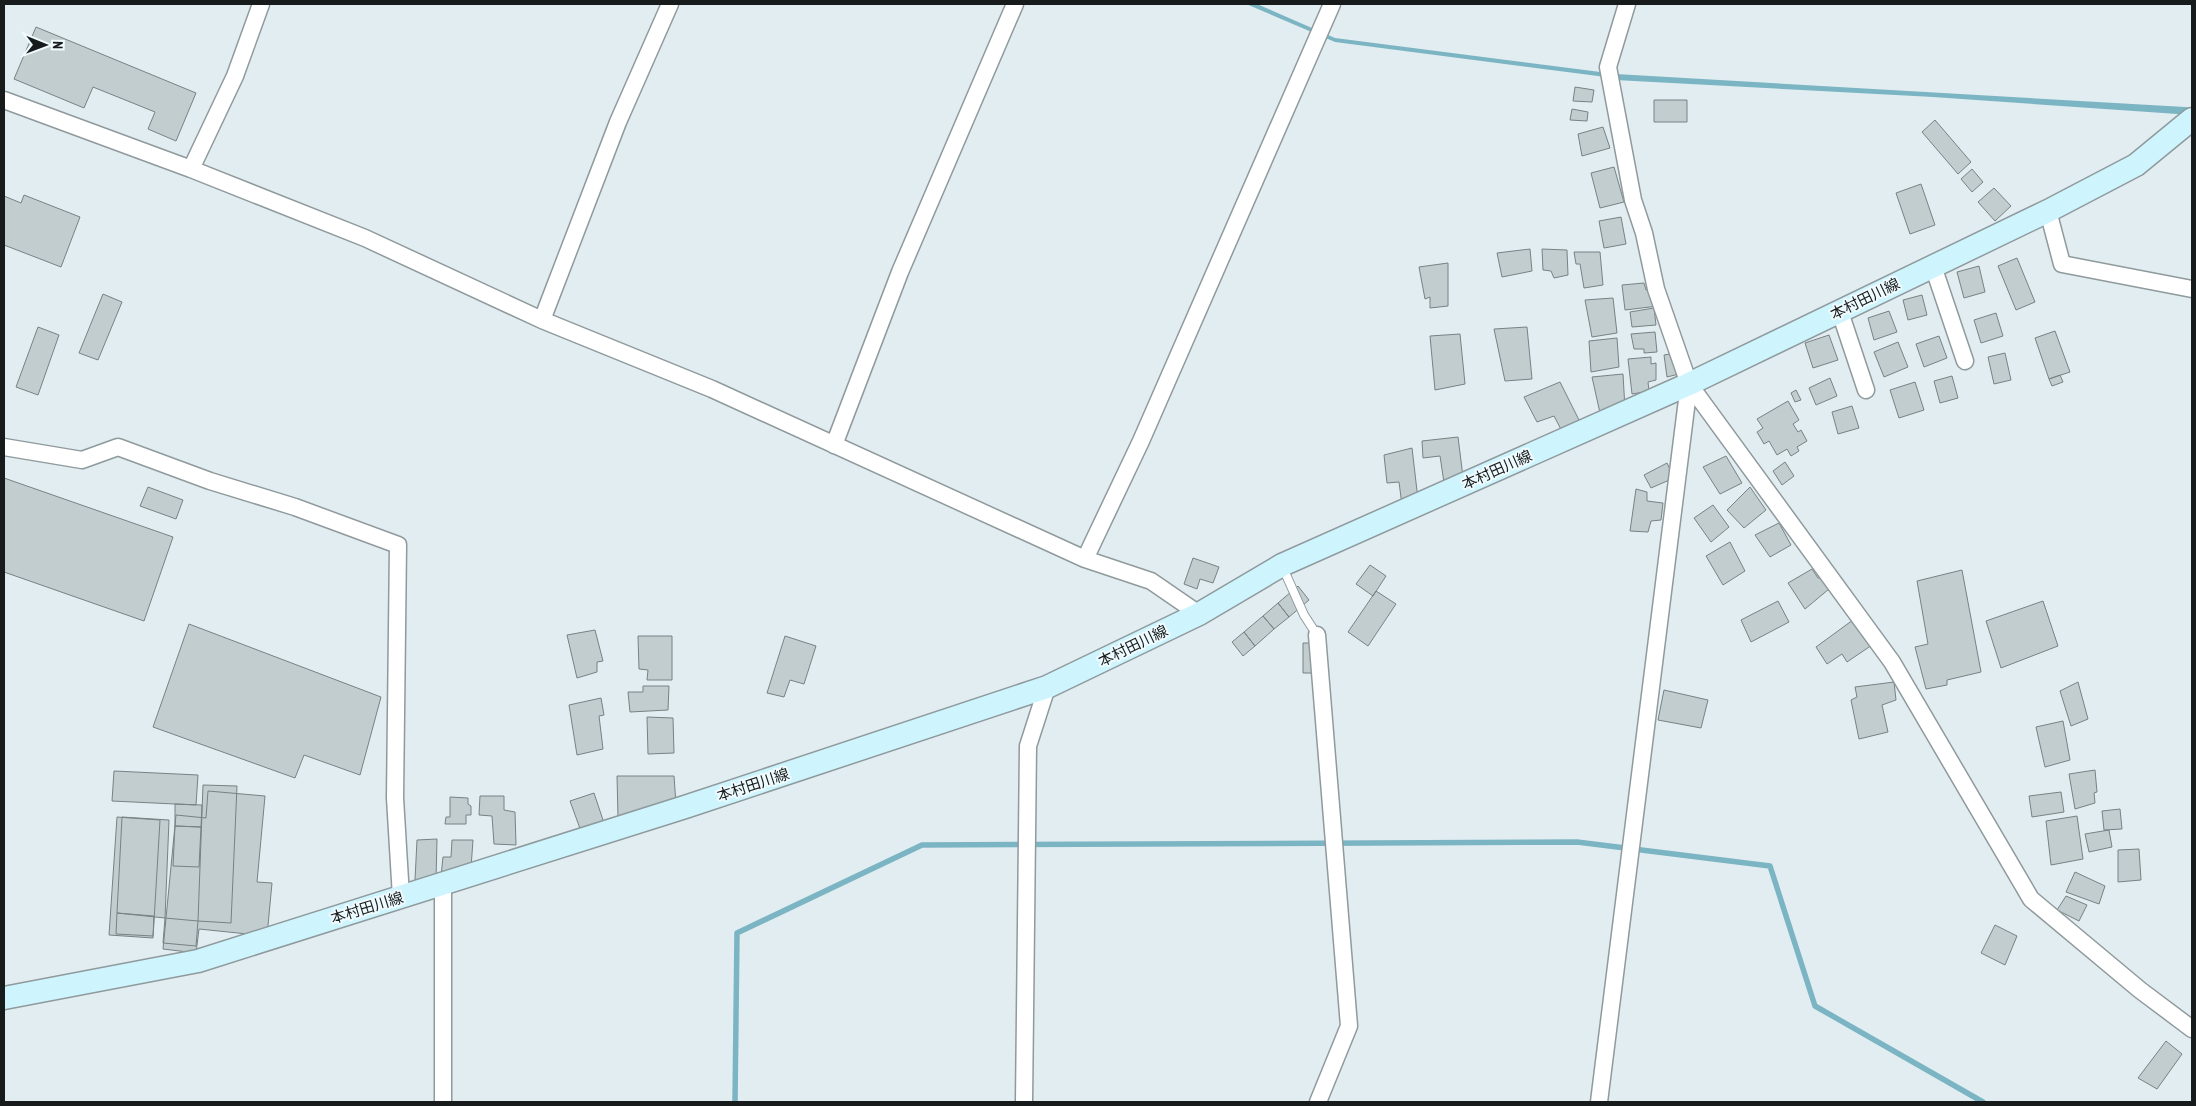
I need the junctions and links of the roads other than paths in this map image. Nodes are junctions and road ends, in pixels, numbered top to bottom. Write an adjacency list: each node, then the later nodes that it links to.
1 (261, 4): 8 (street)
2 (670, 4): 13 (street)
3 (1015, 4): 17 (street)
4 (1332, 4): 19 (street)
5 (1627, 4): 15 (street)
6 (4, 100): 8 (street)
7 (2192, 119): 9 (main road, 本村田川線)
8 (191, 169): 13 (street)
9 (2048, 211): 10 (main road, 本村田川線); 11 (street)
10 (1933, 266): 12 (main road, 本村田川線); 14 (street)
11 (2192, 289)
12 (1840, 312): 15 (main road, 本村田川線); 16 (street)
13 (542, 320): 17 (street)
14 (1965, 362)
15 (1689, 384): 20 (main road, 本村田川線); 27 (street); 31 (street)
16 (1866, 390)
17 (834, 445): 19 (street)
18 (4, 447): 25 (street)
19 (1085, 559): 21 (street)
20 (1282, 565): 21 (main road, 本村田川線); 22 (lane)
21 (1199, 614): 23 (main road, 本村田川線)
22 (1317, 635): 30 (street)
23 (1047, 687): 24 (main road, 本村田川線); 29 (street)
24 (445, 884): 25 (main road, 本村田川線); 28 (street)
25 (401, 897): 26 (main road, 本村田川線)
26 (4, 998)
27 (2192, 1029)
28 (443, 1102)
29 (1024, 1102)
30 (1318, 1102)
31 (1599, 1102)

